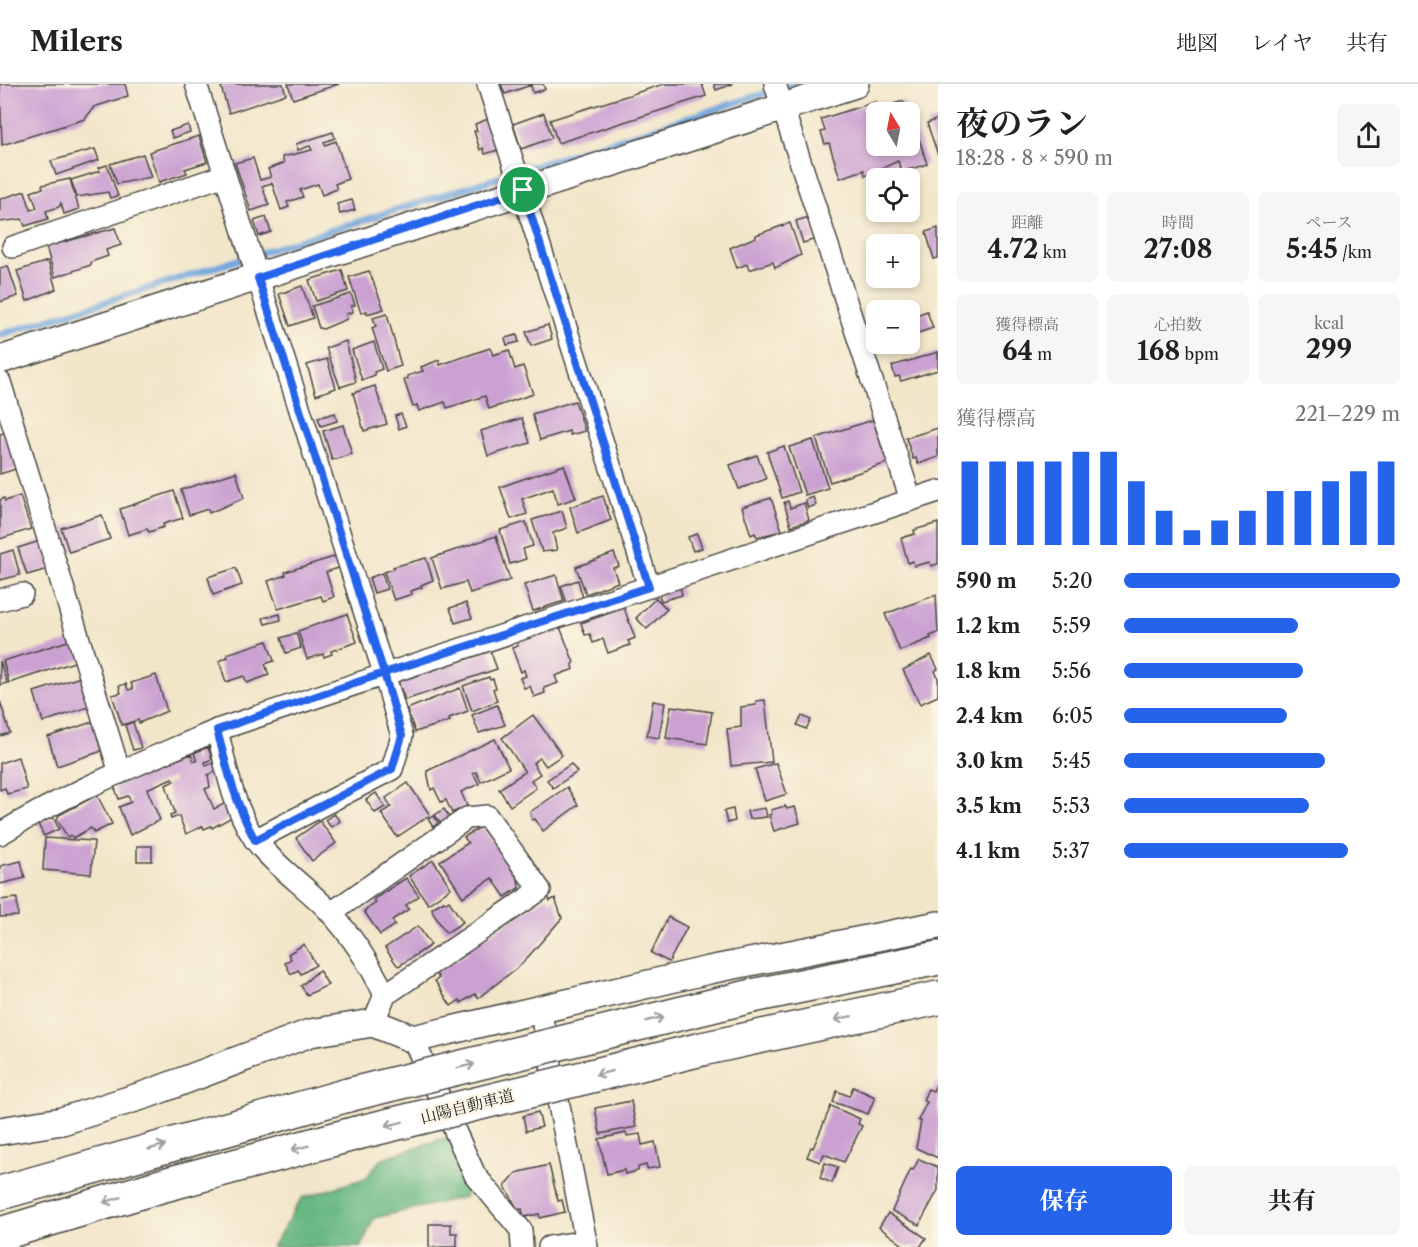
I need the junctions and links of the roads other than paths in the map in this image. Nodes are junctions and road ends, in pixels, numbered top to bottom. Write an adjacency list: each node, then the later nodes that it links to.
1 (196, 84): 5 (street)
2 (489, 84): 6 (street)
3 (855, 84): 4 (street)
4 (778, 93): 6 (street); 12 (street)
5 (225, 175): 7 (street); 8 (street)
6 (520, 179): 8 (street); 13 (street)
7 (13, 247)
8 (254, 265): 9 (street); 16 (street)
9 (0, 360)
10 (0, 382): 18 (street)
11 (938, 491): 12 (street)
12 (911, 500): 13 (street)
13 (649, 587): 16 (street)
14 (22, 594): 15 (street)
15 (0, 600)
16 (384, 673): 17 (street); 20 (street)
17 (217, 730): 18 (street); 20 (street)
18 (120, 773): 19 (street)
19 (0, 834)
20 (255, 840): 21 (street)
21 (331, 913): 24 (street); 24 (street)
22 (938, 925): 26 (street)
23 (938, 958): 30 (highway, one-way to 23, bridge)
24 (385, 995): 27 (street)
25 (938, 998): 31 (highway, 山陽自動車道, one-way to 31, bridge)
26 (540, 1009): 28 (street); 32 (street)
27 (373, 1023): 28 (street); 29 (street)
28 (413, 1039): 33 (street)
29 (0, 1131)
30 (0, 1193)
31 (0, 1234)
32 (586, 1244): 34 (street)
33 (522, 1247)
34 (549, 1247)

